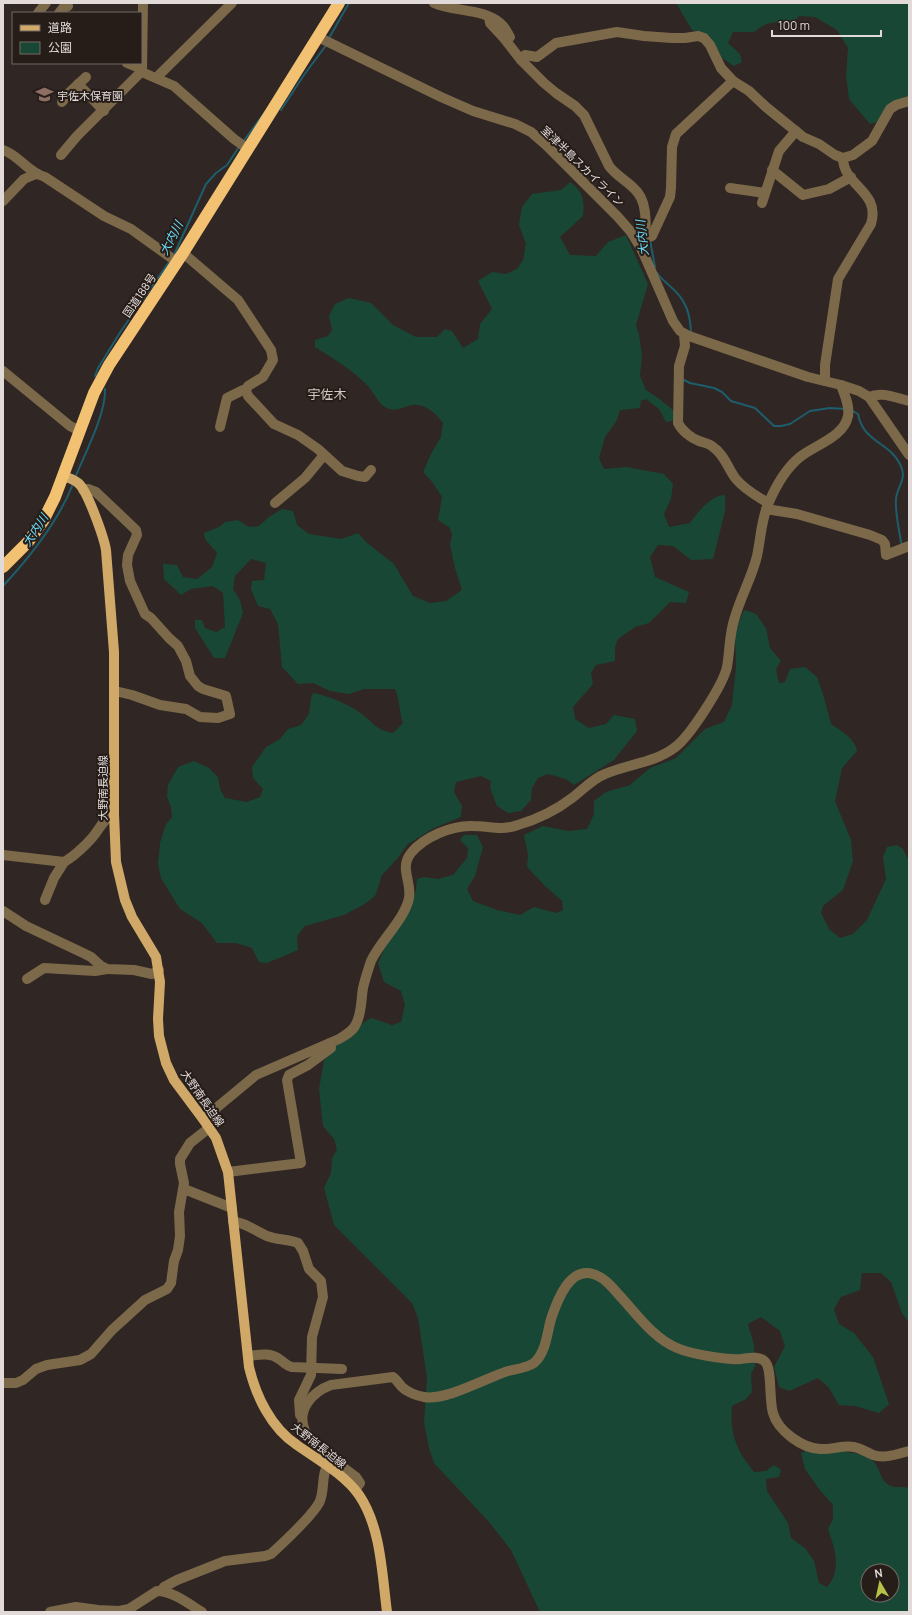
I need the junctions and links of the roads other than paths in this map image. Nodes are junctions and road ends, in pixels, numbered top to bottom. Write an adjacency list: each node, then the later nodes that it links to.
1 (46, 3): 7 (street)
2 (143, 3): 12 (street)
3 (232, 3): 14 (street)
4 (339, 3): 9 (highway, 国道188号)
5 (434, 3): 10 (street)
6 (69, 7): 8 (street)
7 (39, 12)
8 (60, 12)
9 (318, 37): 21 (highway, 国道188号); 31 (street, 室津半島スカイライン)
10 (523, 57): 15 (street); 30 (street)
11 (129, 64): 12 (street)
12 (142, 71): 14 (street); 19 (street)
13 (86, 77): 16 (street)
14 (158, 78): 21 (street)
15 (733, 81): 20 (street); 30 (street)
16 (78, 84): 18 (street); 19 (street)
17 (909, 101): 24 (street)
18 (62, 102)
19 (104, 111): 23 (street)
20 (796, 131): 24 (street); 25 (street)
21 (248, 149): 32 (highway, 国道188号)
22 (3, 150): 26 (street)
23 (61, 155)
24 (843, 158): 27 (street)
25 (772, 170): 27 (street); 28 (street)
26 (36, 174): 29 (street); 32 (street)
27 (851, 177): 35 (street)
28 (730, 188)
29 (3, 201)
30 (648, 237): 31 (street)
31 (642, 250): 33 (street, 室津半島スカイライン)
32 (180, 258): 37 (street); 41 (highway, 国道188号)
33 (684, 334): 35 (street); 47 (street)
34 (3, 371): 41 (street)
35 (825, 381): 36 (street)
36 (841, 385): 38 (street); 47 (street)
37 (246, 390): 40 (street); 42 (street)
38 (869, 397): 39 (street); 43 (street)
39 (909, 401)
40 (220, 427)
41 (80, 431): 45 (highway, 国道188号)
42 (324, 455): 44 (street); 46 (street)
43 (909, 455)
44 (371, 470)
45 (73, 482): 49 (highway, 国道188号); 50 (main road, 大野南長迫線); 50 (street)
46 (275, 503)
47 (767, 506): 48 (street); 59 (street)
48 (909, 546)
49 (3, 567)
50 (115, 691): 51 (main road, 大野南長迫線)
51 (114, 814): 53 (street); 57 (main road, 大野南長迫線)
52 (3, 855): 53 (street)
53 (64, 862): 54 (street)
54 (45, 900)
55 (3, 911): 56 (street)
56 (107, 969): 57 (street); 58 (street)
57 (159, 970): 60 (main road, 大野南長迫線)
58 (27, 979)
59 (330, 1043): 60 (street); 62 (street)
60 (203, 1118): 61 (main road, 大野南長迫線)
61 (209, 1128): 62 (main road, 大野南長迫線); 63 (street)
62 (228, 1172): 64 (main road, 大野南長迫線)
63 (184, 1189): 64 (street); 69 (street)
64 (232, 1208): 65 (main road, 大野南長迫線)
65 (233, 1222): 66 (main road, 大野南長迫線); 67 (street)
66 (248, 1356): 67 (street); 72 (main road, 大野南長迫線)
67 (312, 1367): 68 (street); 70 (street)
68 (342, 1369)
69 (3, 1383)
70 (303, 1422): 71 (street); 73 (street)
71 (909, 1450)
72 (327, 1466): 73 (main road, 大野南長迫線); 74 (street)
73 (355, 1490): 77 (main road, 大野南長迫線)
74 (161, 1591): 75 (street); 76 (street)
75 (50, 1612)
76 (202, 1612)
77 (387, 1612)

